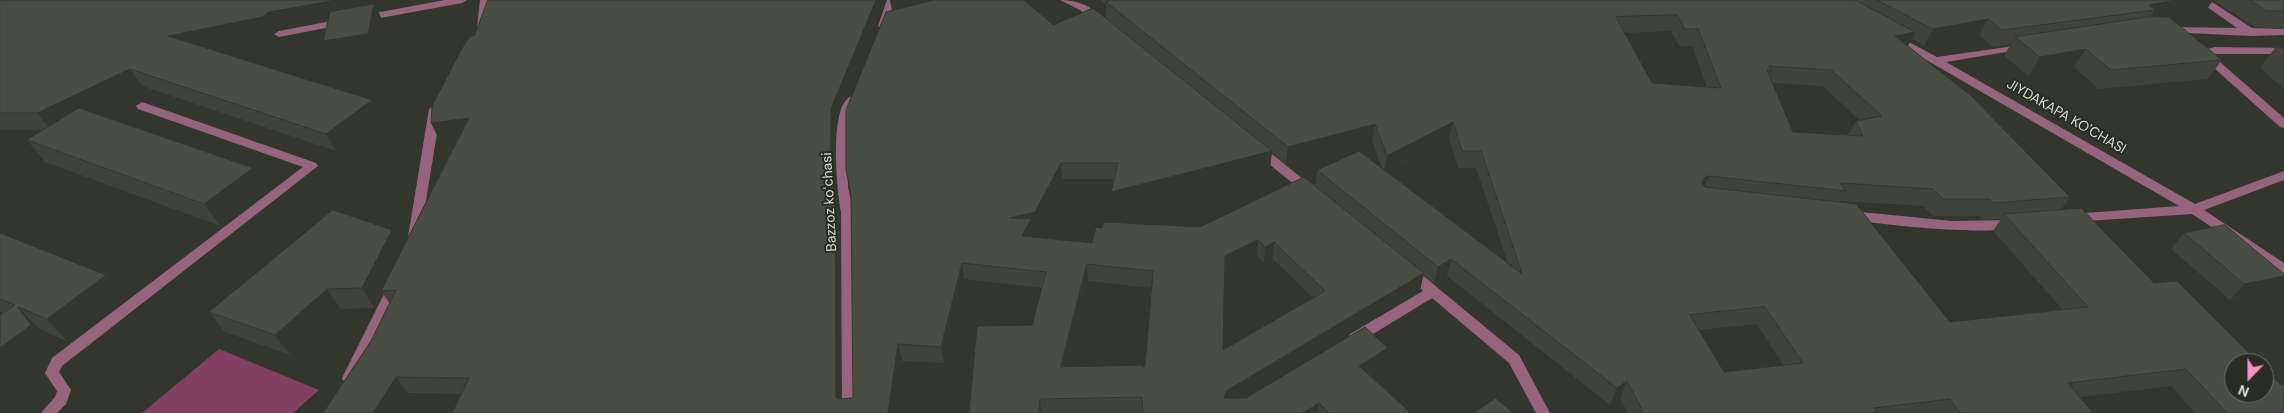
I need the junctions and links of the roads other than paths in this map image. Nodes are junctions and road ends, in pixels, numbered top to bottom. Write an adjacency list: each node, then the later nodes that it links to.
1 (462, 0): 12 (street)
2 (485, 0): 13 (street)
3 (892, 0): 6 (street)
4 (1065, 0): 7 (street)
5 (2202, 0): 11 (street)
6 (885, 26)
7 (1107, 27)
8 (2152, 30): 11 (street)
9 (1886, 32): 16 (street, JIYDAKAPA KO'CHASI)
10 (2284, 32): 11 (street)
11 (2252, 33)
12 (279, 34)
13 (477, 41)
14 (2036, 44): 16 (street)
15 (2284, 51): 20 (street)
16 (1938, 60): 24 (street, JIYDAKAPA KO'CHASI)
17 (857, 89): 36 (street, Bazzoz koʻchasi)
18 (443, 96): 28 (street)
19 (142, 106): 35 (street)
20 (2284, 124)
21 (1247, 140): 23 (street)
22 (2284, 175): 24 (street)
23 (1317, 196)
24 (2194, 209): 26 (street); 30 (street, JIYDAKAPA KO'CHASI)
25 (1836, 214): 27 (street)
26 (2058, 219)
27 (2029, 222)
28 (412, 249)
29 (1402, 266): 32 (street)
30 (2284, 270)
31 (399, 275): 34 (street)
32 (1433, 291): 33 (street); 37 (street)
33 (1340, 347)
34 (344, 387)
35 (48, 413)
36 (850, 413)
37 (1543, 413)

